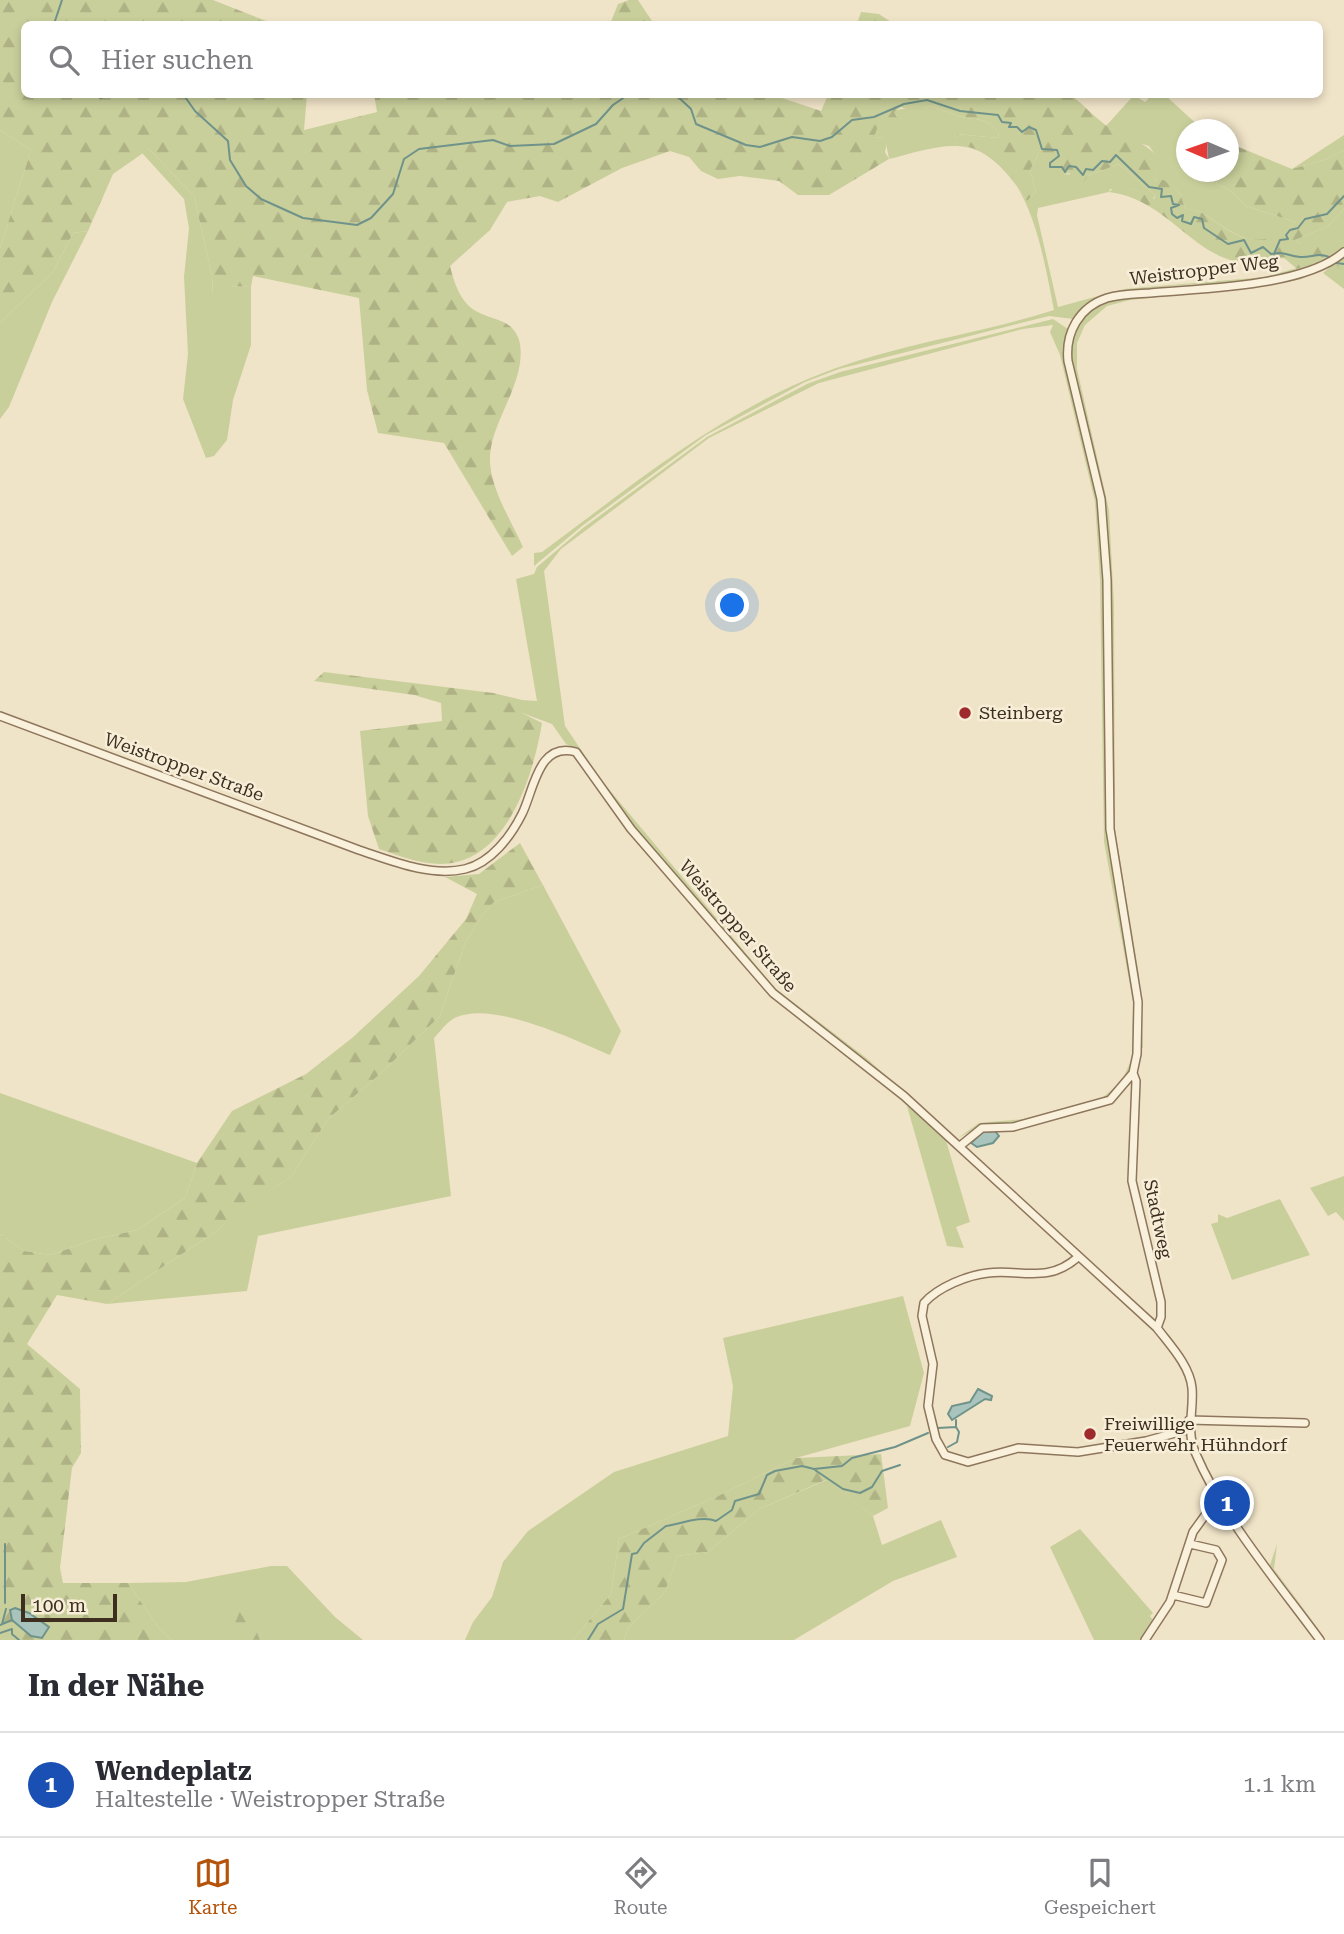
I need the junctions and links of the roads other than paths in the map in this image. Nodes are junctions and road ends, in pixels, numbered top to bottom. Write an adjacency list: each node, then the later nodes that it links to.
1 (1344, 252): 2 (street, Weistropper Weg)
2 (1073, 326): 4 (street, Stadtweg)
3 (0, 716): 5 (street, Weistropper Straße)
4 (1133, 1073): 5 (street); 7 (street, Stadtweg)
5 (960, 1146): 6 (street, Weistropper Straße)
6 (1078, 1256): 7 (street, Weistropper Straße); 10 (street)
7 (1157, 1328): 8 (street, Weistropper Straße)
8 (1189, 1420): 9 (street); 10 (street, Weistropper Straße)
9 (1305, 1423)
10 (1190, 1429): 11 (street, Weistropper Straße)
11 (1219, 1496): 12 (street); 15 (street, Weistropper Straße)
12 (1190, 1544): 13 (street); 13 (street)
13 (1173, 1595): 14 (street)
14 (1145, 1640)
15 (1321, 1640)

